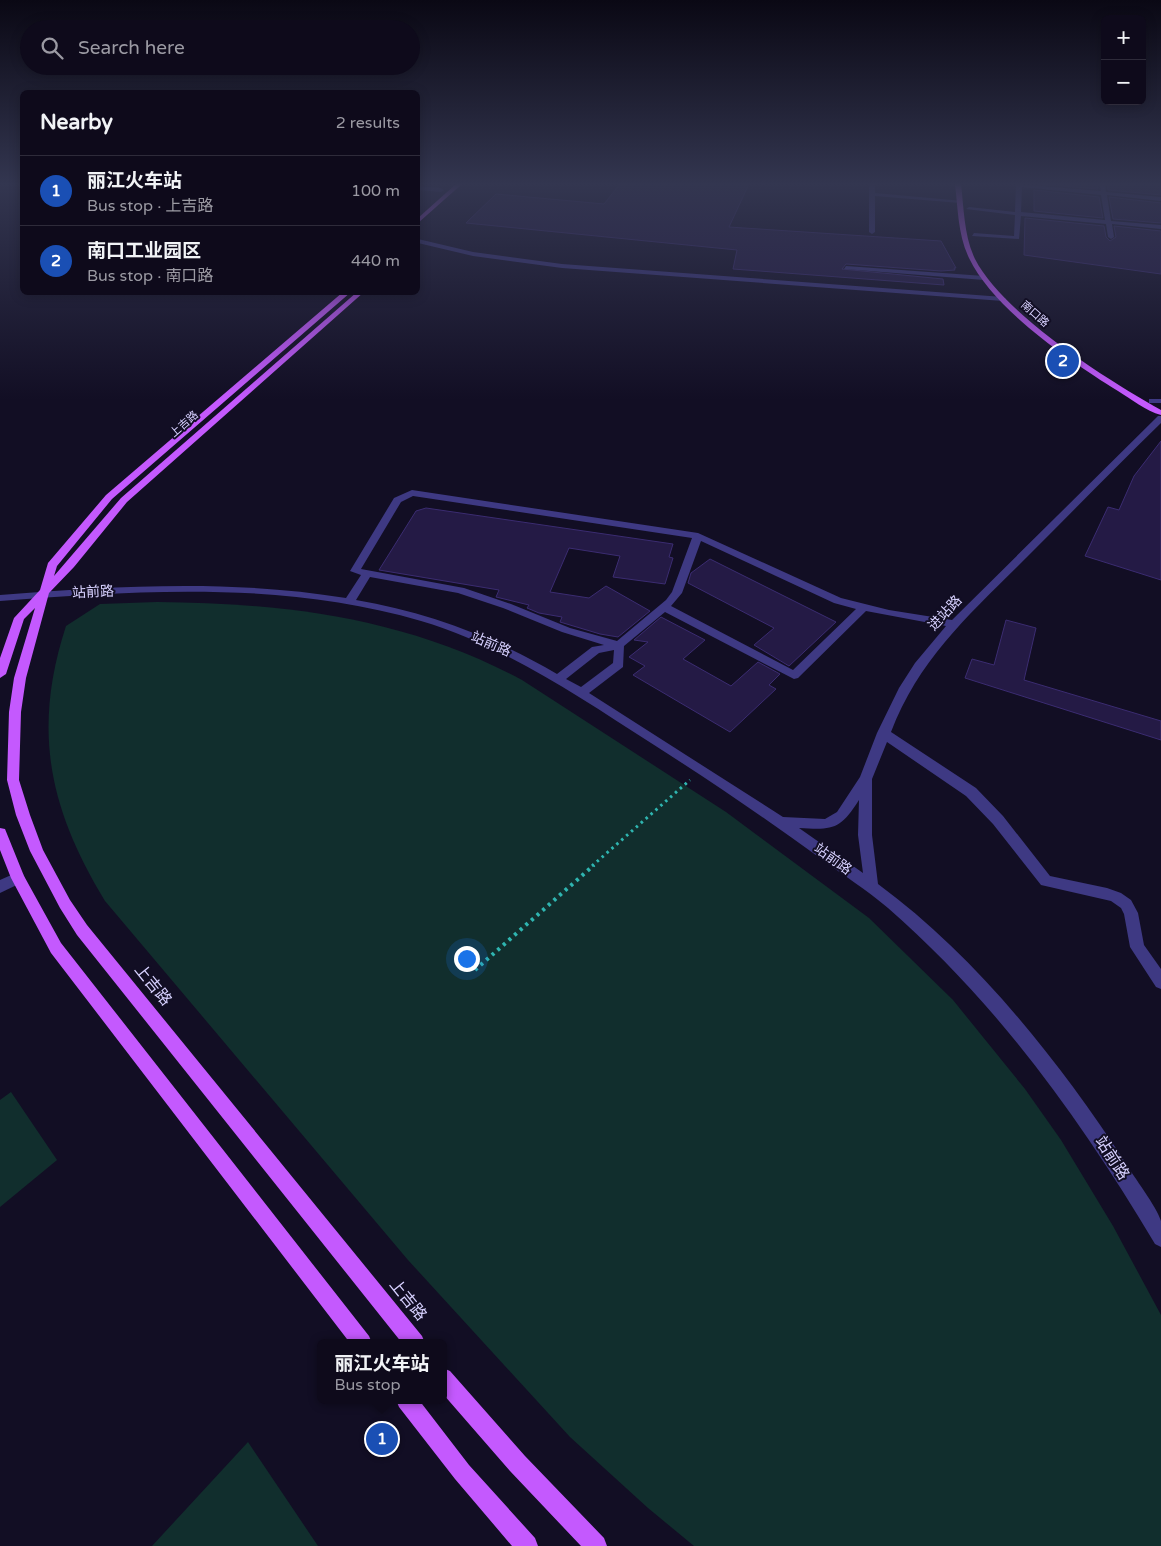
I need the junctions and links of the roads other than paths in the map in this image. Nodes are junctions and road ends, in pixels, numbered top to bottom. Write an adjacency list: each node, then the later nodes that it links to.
1 (489, 256): 8 (street)
2 (972, 256): 5 (main road, 南口路)
3 (981, 256): 9 (main road, 南口路)
4 (846, 268): 5 (street)
5 (984, 278): 8 (main road, 南口路)
6 (345, 295): 16 (main road, 上吉路)
7 (358, 295): 16 (main road, 上吉路)
8 (1003, 298): 12 (main road, 南口路)
9 (1152, 401): 10 (street); 11 (main road, 南口路)
10 (1161, 401)
11 (1161, 406)
12 (1161, 413)
13 (1161, 418): 21 (street, 进站路)
14 (698, 536): 15 (street); 19 (street); 20 (street)
15 (367, 573): 18 (street); 22 (street)
16 (44, 594): 17 (street, 站前路); 18 (street, 站前路); 23 (main road, 上吉路); 36 (main road, 上吉路)
17 (0, 598)
18 (349, 602): 24 (street, 站前路)
19 (664, 607): 20 (street); 22 (street)
20 (863, 608): 21 (street)
21 (954, 624): 26 (street, 进站路)
22 (619, 645): 24 (street); 25 (street)
23 (0, 674)
24 (558, 678): 25 (street, 站前路)
25 (581, 693): 28 (street, 站前路)
26 (883, 734): 27 (street, 进站路); 33 (street)
27 (866, 780): 28 (street, 进站路); 32 (street, 站前路)
28 (781, 822): 32 (street, 站前路)
29 (0, 833): 30 (main road)
30 (18, 878): 31 (street); 35 (main road)
31 (0, 887)
32 (872, 888): 34 (street, 站前路)
33 (1161, 982)
34 (1161, 1238)
35 (359, 1339)
36 (412, 1339)
37 (447, 1383): 40 (main road)
38 (409, 1404): 39 (main road)
39 (527, 1546)
40 (596, 1546)

